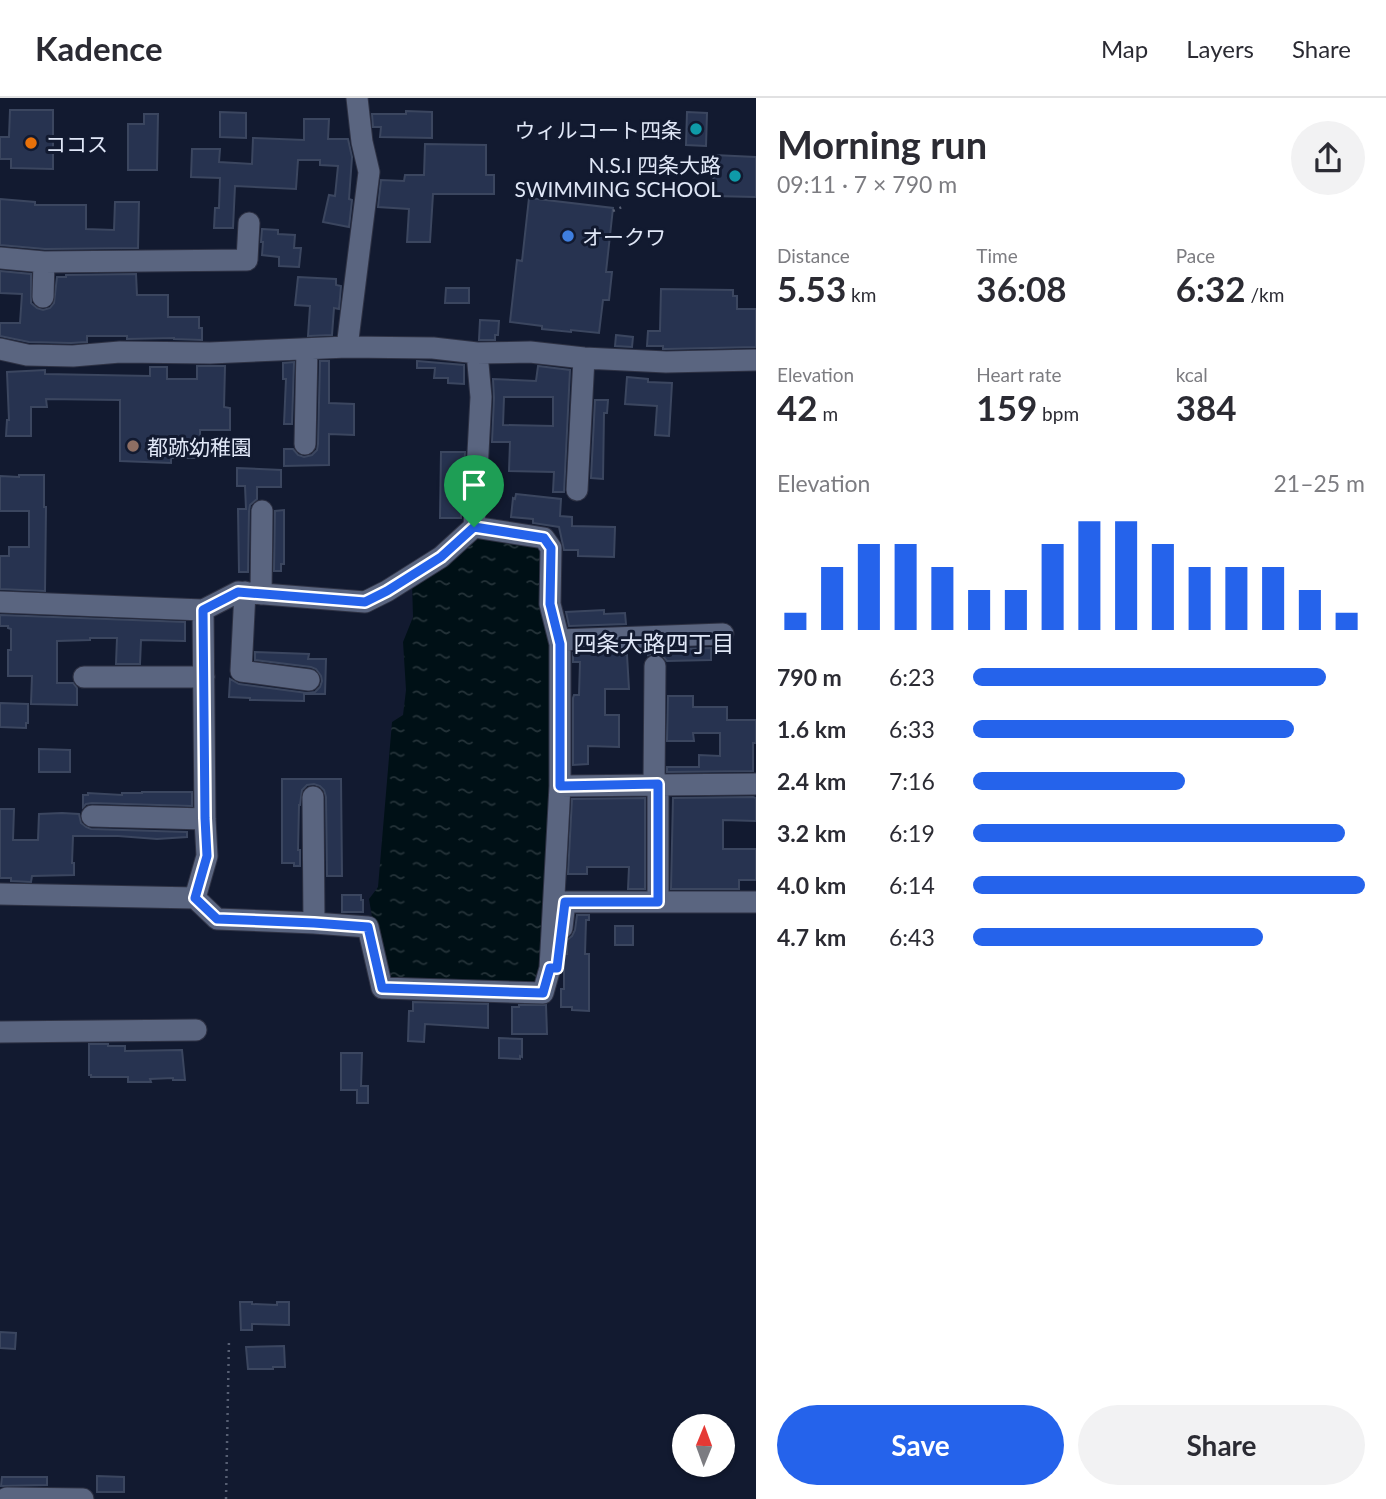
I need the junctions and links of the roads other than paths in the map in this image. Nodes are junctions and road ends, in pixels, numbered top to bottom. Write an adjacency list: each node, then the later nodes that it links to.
1 (357, 98): 6 (street)
2 (250, 223): 4 (street)
3 (0, 258): 4 (street)
4 (44, 262): 5 (street)
5 (43, 297)
6 (347, 347): 7 (street); 9 (street)
7 (307, 348): 8 (street); 12 (street)
8 (0, 349)
9 (477, 353): 10 (street); 15 (street)
10 (584, 358): 11 (street); 13 (street)
11 (756, 360)
12 (304, 444)
13 (577, 489)
14 (262, 511): 16 (street)
15 (474, 527): 16 (street); 20 (street)
16 (253, 593): 18 (street); 24 (street)
17 (0, 602): 18 (street)
18 (203, 610): 23 (street)
19 (723, 634): 20 (street)
20 (559, 640): 27 (street)
21 (655, 667): 25 (street)
22 (84, 677): 23 (street)
23 (204, 677): 30 (street)
24 (309, 680)
25 (656, 784): 26 (street); 27 (street); 33 (street)
26 (756, 784)
27 (560, 786): 36 (street)
28 (313, 797): 35 (street)
29 (92, 816): 30 (street)
30 (205, 818): 32 (street)
31 (0, 894): 32 (street)
32 (195, 898): 35 (street)
33 (658, 902): 34 (street); 36 (street)
34 (756, 902)
35 (314, 923): 36 (street)
36 (550, 968)
37 (196, 1030): 38 (street)
38 (0, 1032)
39 (5, 1499): 40 (street)
40 (83, 1499)

